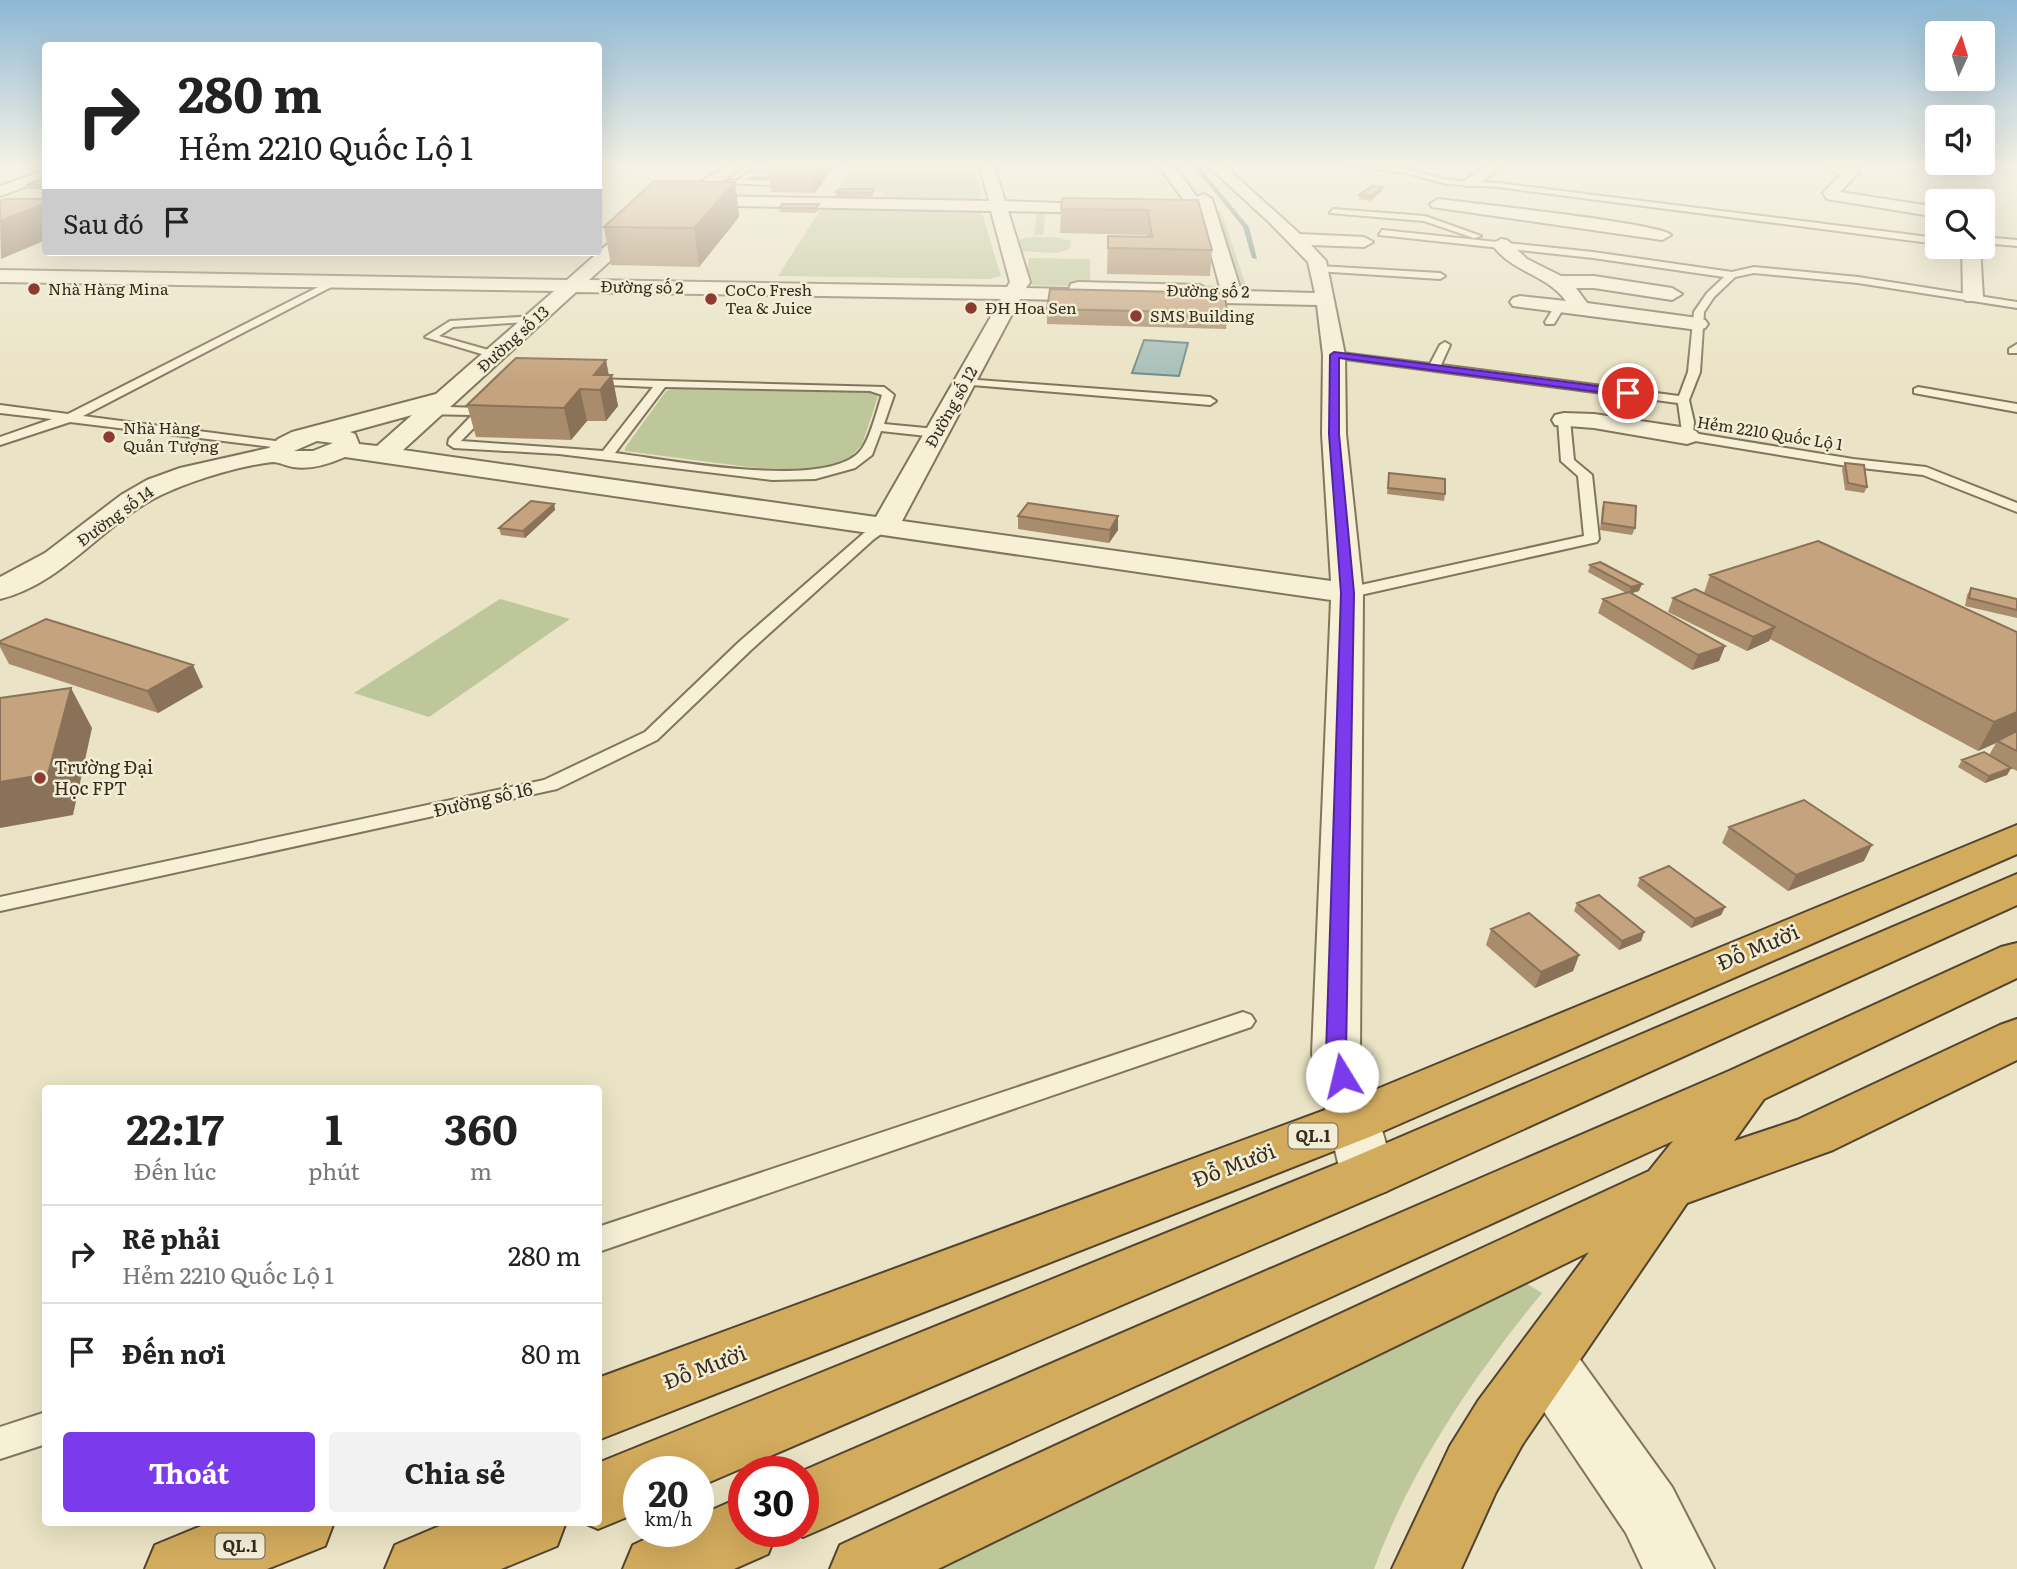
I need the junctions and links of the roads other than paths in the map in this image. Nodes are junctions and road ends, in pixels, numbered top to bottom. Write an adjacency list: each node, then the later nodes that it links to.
1 (627, 236): 23 (street, Đường số 13)
2 (1008, 236): 25 (street)
3 (1215, 236): 26 (street)
4 (1292, 236): 9 (street)
5 (1417, 236): 14 (lane)
6 (1477, 236): 14 (lane)
7 (1605, 236): 15 (street)
8 (1896, 236): 10 (lane)
9 (1295, 239): 12 (street); 24 (street)
10 (1925, 240)
11 (1995, 241): 13 (lane)
12 (1364, 242)
13 (2017, 243)
14 (1501, 244): 15 (lane); 22 (street)
15 (1593, 255): 19 (lane)
16 (61, 257): 18 (street)
17 (1971, 259): 27 (street)
18 (13, 272): 21 (street, Đường số 2); 23 (street, Đường số 2)
19 (1731, 275): 27 (lane); 28 (lane)
20 (1440, 276): 24 (lane)
21 (334, 282): 23 (street, Đường số 2); 49 (lane)
22 (1556, 282): 28 (street); 31 (street)
23 (576, 283): 25 (street, Đường số 2); 32 (street, Đường số 13)
24 (1323, 287): 26 (street, Đường số 2); 36 (street)
25 (1017, 290): 26 (street, Đường số 2); 39 (street, Đường số 12)
26 (1232, 294)
27 (1973, 298): 30 (lane)
28 (1707, 299): 33 (lane)
29 (1520, 302): 31 (street)
30 (2017, 305)
31 (1563, 312): 33 (street)
32 (536, 319): 35 (street, Đường số 13); 35 (lane)
33 (1698, 324): 43 (lane)
34 (1445, 345): 37 (lane)
35 (495, 355): 45 (street, Đường số 13)
36 (1334, 355): 37 (lane, Hẻm 2210 Quốc Lộ 1); 61 (street)
37 (1434, 368): 43 (lane, Hẻm 2210 Quốc Lộ 1)
38 (581, 382): 40 (lane)
39 (964, 382): 44 (lane); 52 (street, Đường số 12)
40 (661, 384): 51 (lane); 57 (lane)
41 (1918, 391): 46 (lane)
42 (500, 394): 48 (lane)
43 (1683, 400): 53 (lane, Hẻm 2210 Quốc Lộ 1)
44 (1210, 401)
45 (440, 404): 48 (lane); 55 (street, Đường số 13); 56 (street, Đường số 13)
46 (2017, 408)
47 (0, 409): 49 (lane)
48 (482, 412): 57 (lane)
49 (72, 417): 54 (lane); 55 (lane)
50 (1564, 420): 53 (street); 61 (lane)
51 (878, 427): 52 (lane); 57 (lane)
52 (936, 433): 59 (street, Đường số 12)
53 (1687, 436): 58 (lane, Hẻm 2210 Quốc Lộ 1)
54 (0, 441)
55 (288, 445): 56 (street); 60 (street, Đường số 14)
56 (382, 455): 59 (street)
57 (606, 456)
58 (2017, 508)
59 (884, 527): 61 (street); 64 (lane, Đường số 16)
60 (0, 590)
61 (1347, 593): 69 (street)
62 (2017, 838): 69 (highway, Đỗ Mười / QL.1)
63 (2017, 888): 70 (highway)
64 (0, 904)
65 (2017, 959): 68 (highway)
66 (1243, 1021): 72 (lane)
67 (2017, 1038): 71 (highway)
68 (1747, 1085): 71 (highway); 80 (highway)
69 (1354, 1121): 70 (street); 74 (highway, Đỗ Mười / QL.1)
70 (1368, 1175): 77 (highway)
71 (1668, 1187): 73 (highway); 87 (highway)
72 (602, 1239)
73 (1545, 1361): 88 (highway); 89 (street)
74 (602, 1407)
75 (42, 1429): 76 (lane)
76 (0, 1443)
77 (694, 1456)
78 (623, 1486): 79 (highway)
79 (602, 1494)
80 (819, 1497)
81 (291, 1526): 84 (highway, QL.1)
82 (523, 1526): 85 (highway)
83 (728, 1537): 86 (highway)
84 (179, 1569)
85 (419, 1569)
86 (657, 1569)
87 (864, 1569)
88 (1426, 1569)
89 (1680, 1569)

